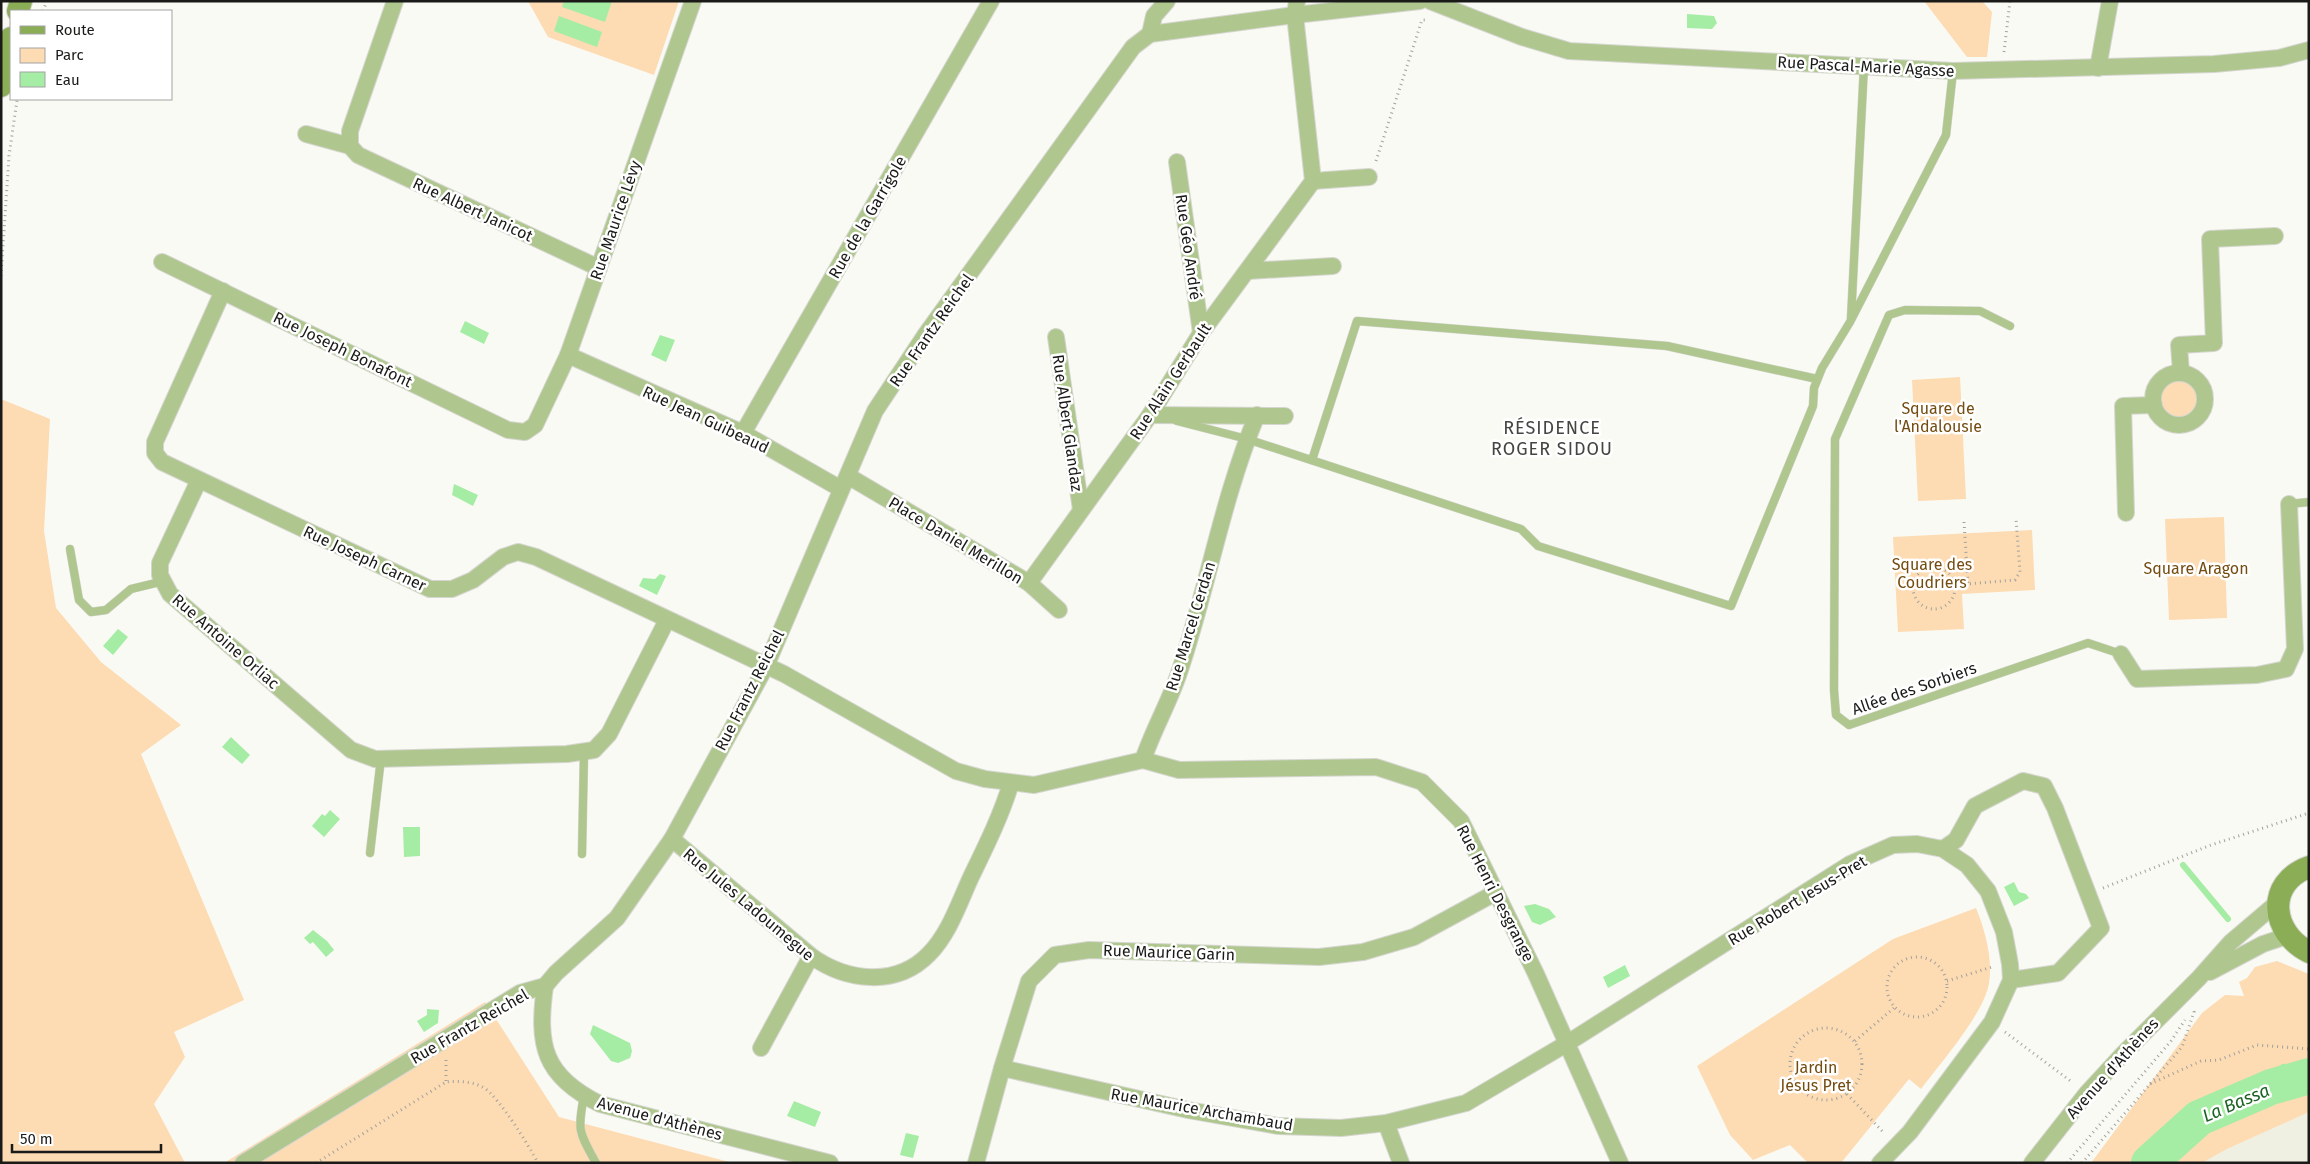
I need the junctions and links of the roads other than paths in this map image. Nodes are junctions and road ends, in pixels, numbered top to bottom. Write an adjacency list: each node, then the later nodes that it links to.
1 (395, 1): 17 (street)
2 (693, 1): 24 (street, Rue Maurice Lévy)
3 (991, 1): 39 (street, Rue de la Garrigole)
4 (1167, 1): 9 (street, Rue Frantz Reichel)
5 (1420, 1): 8 (street)
6 (2110, 1): 13 (street)
7 (1434, 2): 12 (street, Rue Pascal-Marie Agasse)
8 (1296, 8): 9 (street); 20 (street)
9 (1150, 34): 43 (street, Rue Frantz Reichel)
10 (10, 43): 15 (main road)
11 (2309, 50): 13 (street, Rue Pascal-Marie Agasse)
12 (1864, 66): 14 (street, Rue Pascal-Marie Agasse); 27 (lane)
13 (2098, 68): 14 (street, Rue Pascal-Marie Agasse)
14 (1953, 71): 27 (lane)
15 (1, 86)
16 (306, 134): 17 (street, Rue Albert Janicot)
17 (350, 146): 24 (street, Rue Albert Janicot)
18 (1177, 162): 29 (street, Rue Géo André)
19 (1369, 177): 20 (street)
20 (1313, 181): 25 (street, Rue Alain Gerbault)
21 (2275, 236): 32 (street)
22 (162, 262): 26 (street, Rue Joseph Bonafont)
23 (1333, 266): 25 (street)
24 (598, 268): 31 (street, Rue Maurice Lévy)
25 (1248, 271): 29 (street, Rue Alain Gerbault)
26 (223, 291): 38 (street, Rue Joseph Bonafont); 42 (street, Rue Joseph Carner)
27 (1850, 322): 33 (lane)
28 (2010, 326): 53 (lane, Allée des Sorbiers)
29 (1202, 332): 35 (street, Rue Alain Gerbault)
30 (1056, 337): 46 (street, Rue Albert Glandaz)
31 (568, 355): 38 (street, Rue Maurice Lévy); 39 (street, Rue Jean Guibeaud)
32 (2181, 373): 34 (street); 34 (street)
33 (1817, 379): 41 (lane); 41 (lane)
34 (2154, 405): 47 (street)
35 (1150, 415): 36 (street); 40 (lane); 46 (street, Rue Alain Gerbault)
36 (1257, 415): 37 (street); 40 (street, Rue Marcel Cerdan)
37 (1285, 416)
38 (525, 432)
39 (743, 434): 43 (street, Rue Jean Guibeaud)
40 (1247, 439): 41 (lane); 57 (street, Rue Marcel Cerdan)
41 (1312, 460)
42 (198, 480): 49 (street, Rue Antoine Orliac); 52 (street, Rue Joseph Carner)
43 (844, 482): 50 (street, Place Daniel Merillon); 54 (street, Rue Frantz Reichel)
44 (2309, 502): 45 (lane)
45 (2290, 504): 53 (street)
46 (1081, 510): 50 (street, Rue Alain Gerbault)
47 (2126, 513)
48 (70, 549): 49 (lane)
49 (164, 581): 56 (street, Rue Antoine Orliac)
50 (1029, 583): 51 (street, Place Daniel Merillon)
51 (1059, 610)
52 (667, 620): 54 (street, Rue Joseph Carner); 55 (street)
53 (2121, 654)
54 (766, 666): 58 (street); 59 (street, Rue Frantz Reichel)
55 (584, 753): 56 (street, Rue Antoine Orliac); 62 (lane)
56 (381, 758): 61 (lane)
57 (1143, 760): 58 (street); 64 (street, Rue Henri Desgrange)
58 (1010, 783): 68 (street, Rue Jules Ladoumegue)
59 (672, 839): 68 (street, Rue Jules Ladoumegue); 71 (street, Rue Frantz Reichel)
60 (1943, 849): 69 (street, Rue Robert Jesus-Pret); 69 (street); 72 (street, Rue Robert Jesus-Pret)
61 (370, 853)
62 (582, 854)
63 (2309, 867): 65 (main road)
64 (1495, 893): 72 (street, Rue Henri Desgrange); 74 (street, Rue Maurice Garin)
65 (2278, 902): 66 (main road); 70 (street, Avenue d'Athènes)
66 (2287, 936): 67 (main road); 70 (street, Avenue d'Athènes)
67 (2309, 952)
68 (810, 956): 73 (street)
69 (2011, 972): 83 (street)
70 (2199, 978): 84 (street, Avenue d'Athènes)
71 (545, 986): 75 (street, Avenue d'Athènes); 77 (street, Rue Frantz Reichel)
72 (1566, 1044): 76 (street, Rue Maurice Archambaud); 82 (street, Rue Henri Desgrange)
73 (761, 1048)
74 (1002, 1068): 76 (street, Rue Maurice Archambaud); 80 (street, Rue Maurice Garin)
75 (584, 1096): 78 (lane); 79 (street, Avenue d'Athènes)
76 (1386, 1123): 81 (street)
77 (243, 1163)
78 (596, 1163)
79 (830, 1163)
80 (976, 1163)
81 (1400, 1163)
82 (1620, 1163)
83 (1880, 1163)
84 (2032, 1163)

